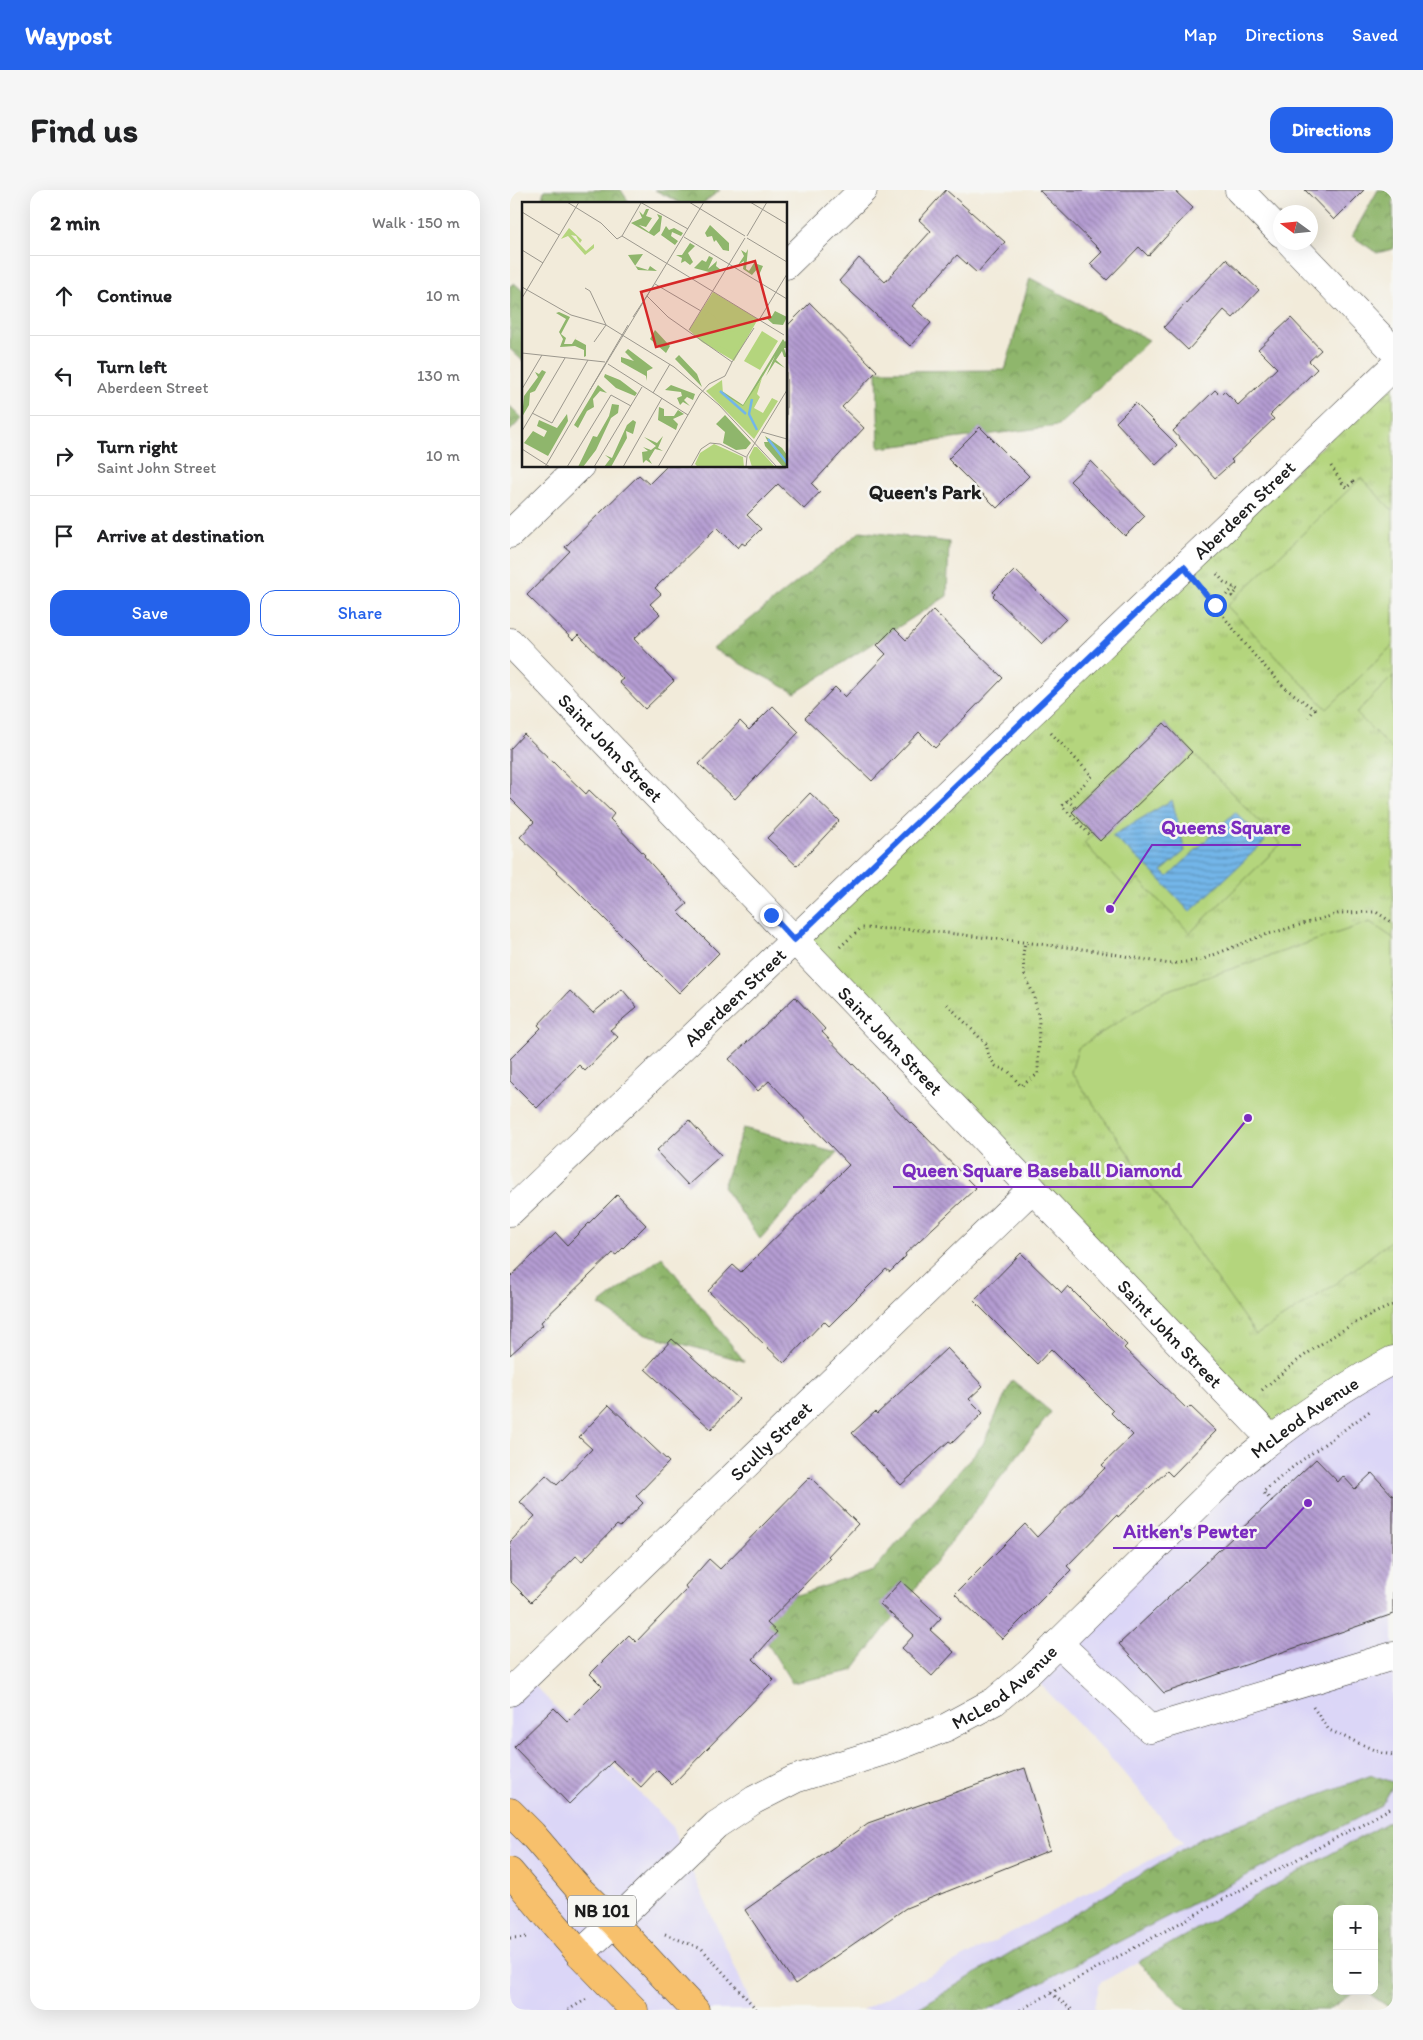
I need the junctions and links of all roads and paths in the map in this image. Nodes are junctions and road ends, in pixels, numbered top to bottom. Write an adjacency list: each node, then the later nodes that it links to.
1 (864, 190): 5 (street)
2 (1239, 190): 3 (street)
3 (1273, 226)
4 (1298, 250): 6 (street)
5 (788, 263)
6 (1393, 350)
7 (1393, 367): 8 (street, Aberdeen Street)
8 (1313, 444): 10 (path); 12 (street, Aberdeen Street)
9 (578, 468): 11 (street)
10 (1354, 484)
11 (510, 534)
12 (1191, 560): 13 (path); 15 (path); 17 (street, Aberdeen Street)
13 (1234, 588): 14 (path); 15 (path)
14 (1234, 598)
15 (1215, 605): 18 (path)
16 (510, 642): 23 (street, Saint John Street)
17 (1032, 713): 19 (path); 23 (street, Aberdeen Street)
18 (1308, 716)
19 (1068, 800): 20 (path); 21 (path)
20 (1076, 808)
21 (1091, 836)
22 (1393, 923): 24 (path)
23 (794, 940): 27 (street, Saint John Street); 28 (street, Aberdeen Street)
24 (1025, 942): 25 (path); 26 (path)
25 (839, 947)
26 (948, 1004)
27 (1032, 1189): 33 (street, Saint John Street); 38 (street, Scully Street)
28 (510, 1212)
29 (1393, 1305): 31 (path)
30 (1393, 1360): 33 (street, McLeod Avenue)
31 (1259, 1394)
32 (1370, 1411): 34 (path)
33 (1271, 1440): 35 (street, McLeod Avenue)
34 (1272, 1501)
35 (1058, 1643): 37 (street); 43 (street, McLeod Avenue)
36 (1393, 1656): 37 (street)
37 (1297, 1684): 39 (path)
38 (510, 1692)
39 (1393, 1755)
40 (1393, 1807): 48 (path)
41 (510, 1812): 43 (main road, NB 101)
42 (510, 1872): 47 (main road, NB 101)
43 (614, 1924): 47 (street, McLeod Avenue); 52 (main road, NB 101)
44 (665, 1934): 53 (path)
45 (528, 1937): 46 (path)
46 (510, 1938)
47 (580, 1954): 51 (main road, NB 101)
48 (1051, 1993): 54 (path); 55 (path)
49 (585, 2001): 50 (path)
50 (568, 2010)
51 (634, 2010)
52 (695, 2010)
53 (757, 2010)
54 (1020, 2010)
55 (1072, 2010)

